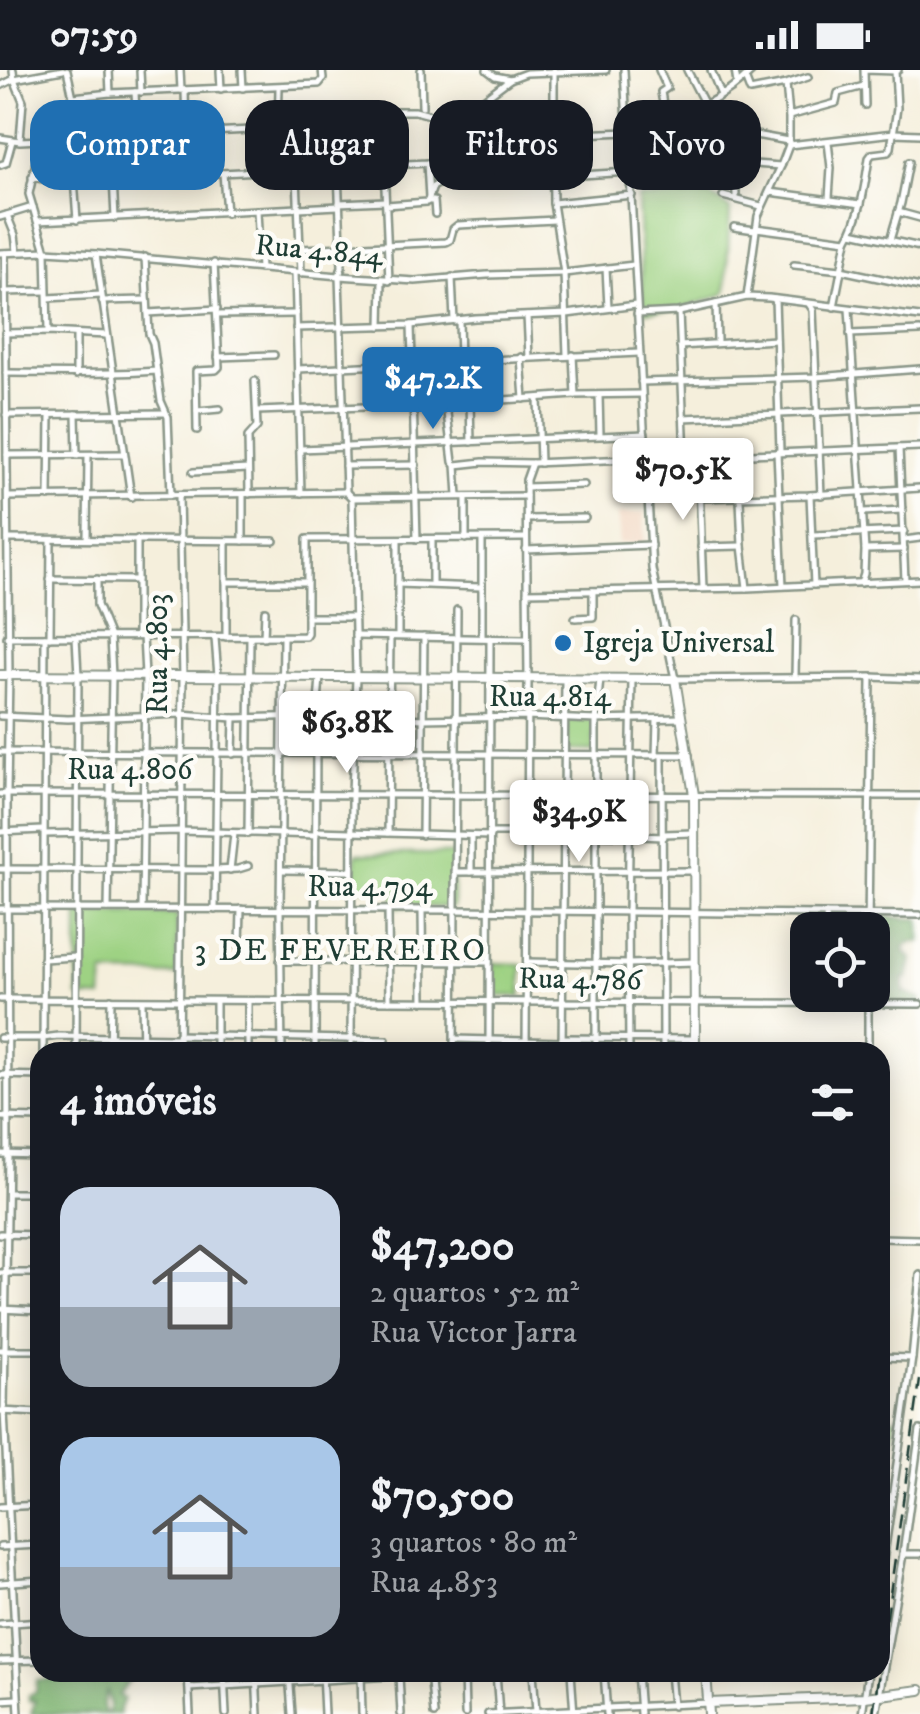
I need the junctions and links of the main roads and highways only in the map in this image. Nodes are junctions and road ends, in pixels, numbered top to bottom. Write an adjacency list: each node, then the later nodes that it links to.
1 (4, 675): 2 (main road)
2 (694, 1042)
3 (707, 1682): 5 (main road)
4 (920, 1690): 5 (main road)
5 (708, 1703): 6 (main road)
6 (709, 1714)

